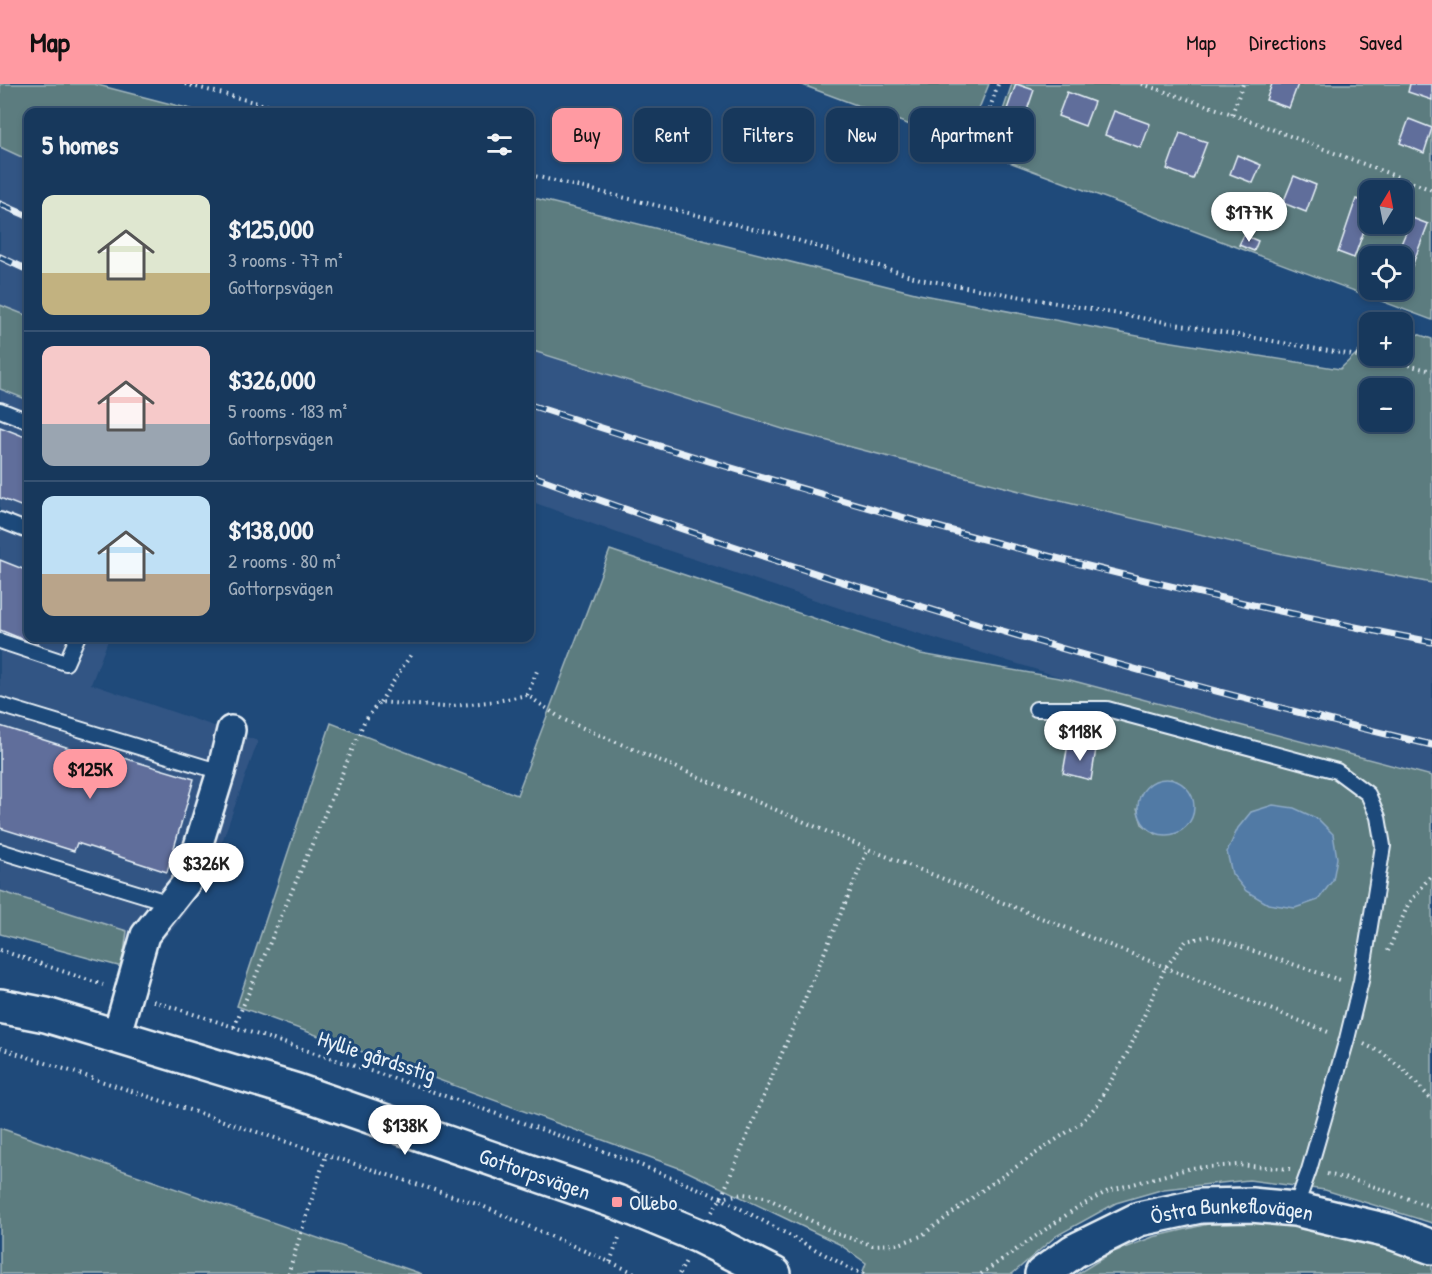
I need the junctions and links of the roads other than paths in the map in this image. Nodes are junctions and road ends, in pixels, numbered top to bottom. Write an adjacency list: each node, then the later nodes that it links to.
1 (0, 410): 2 (lane)
2 (24, 419)
3 (0, 520): 4 (lane)
4 (24, 529)
5 (0, 641): 6 (lane)
6 (75, 642)
7 (0, 705): 10 (lane)
8 (1036, 709): 17 (lane)
9 (231, 730): 10 (street)
10 (221, 772): 12 (street)
11 (0, 851): 12 (lane)
12 (170, 903): 16 (street)
13 (0, 991): 15 (street, Gottorpsvägen)
14 (0, 1006): 15 (street, Gottorpsvägen)
15 (46, 1015): 16 (street, Gottorpsvägen)
16 (116, 1037): 19 (street, Gottorpsvägen)
17 (1295, 1209): 18 (street, Östra Bunkeflovägen); 20 (street, Östra Bunkeflovägen)
18 (1432, 1247)
19 (774, 1274)
20 (1042, 1274)

